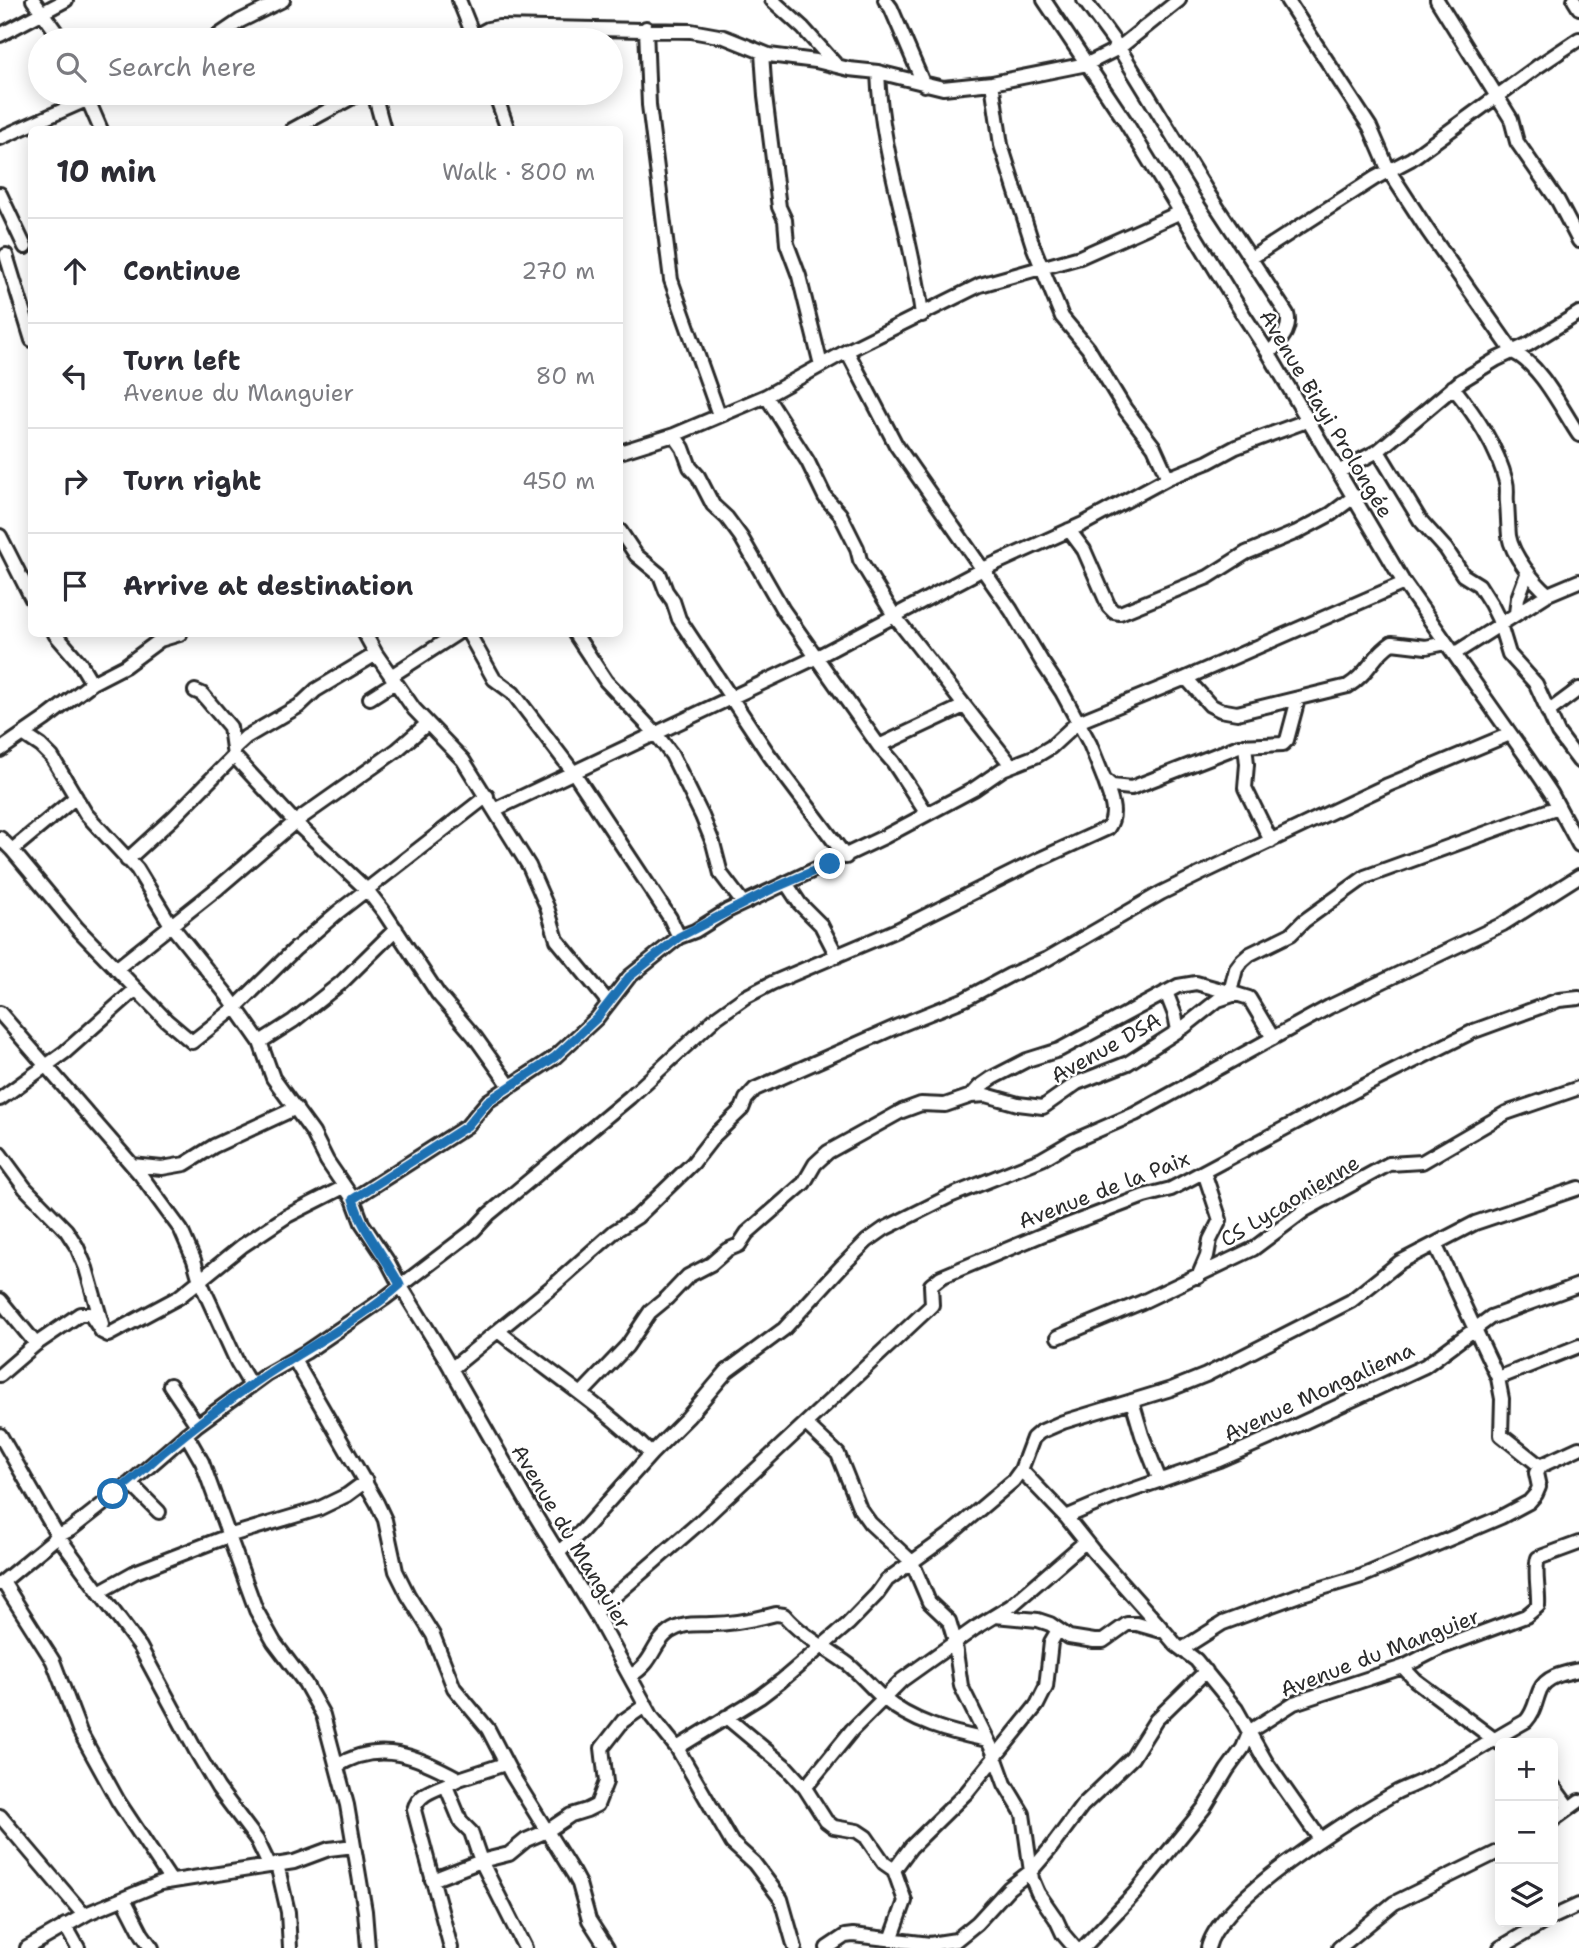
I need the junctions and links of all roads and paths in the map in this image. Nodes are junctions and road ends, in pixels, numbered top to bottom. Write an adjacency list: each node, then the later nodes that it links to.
1 (33, 0): 14 (street)
2 (66, 0): 14 (street)
3 (283, 0): 16 (street)
4 (459, 0): 17 (street)
5 (772, 0): 25 (street)
6 (885, 0): 28 (street)
7 (1044, 0): 24 (street, Avenue Biayi Prolongée)
8 (1084, 0): 22 (street)
9 (1179, 0): 22 (street)
10 (1286, 0): 40 (street)
11 (1437, 0): 29 (street)
12 (1574, 0): 13 (street)
13 (1579, 8)
14 (42, 13): 15 (street); 20 (street)
15 (53, 28)
16 (230, 28)
17 (468, 28)
18 (494, 28): 19 (street)
19 (646, 28): 23 (street); 57 (street)
20 (0, 35)
21 (1579, 39): 29 (street)
22 (1119, 48): 24 (street); 46 (street)
23 (762, 53): 25 (street); 54 (street)
24 (1087, 64): 27 (street); 42 (street, Avenue Biayi Prolongée)
25 (838, 66): 26 (street)
26 (878, 72): 28 (street); 49 (street)
27 (992, 83): 28 (street); 47 (street)
28 (924, 85)
29 (1497, 97): 40 (street); 43 (street)
30 (68, 105): 39 (street)
31 (90, 105): 35 (street)
32 (338, 105): 36 (street)
33 (377, 105): 37 (street)
34 (499, 105): 38 (street)
35 (99, 126)
36 (299, 126)
37 (383, 126)
38 (507, 126)
39 (0, 138)
40 (1389, 170): 46 (street); 52 (street)
41 (0, 194): 44 (street)
42 (1181, 212): 47 (street); 53 (street, Avenue Biayi Prolongée)
43 (1579, 241)
44 (28, 246): 45 (street)
45 (3, 256): 50 (street)
46 (1251, 258): 53 (street)
47 (1042, 268): 49 (street); 64 (street)
48 (1579, 313): 52 (street)
49 (922, 315): 51 (street)
50 (28, 329)
51 (847, 351): 54 (street); 69 (street)
52 (1513, 352): 55 (street); 60 (street)
53 (1269, 354): 58 (street, Avenue Biayi Prolongée)
54 (821, 365): 56 (street)
55 (1453, 387): 62 (street); 70 (street)
56 (766, 396): 57 (street); 76 (street)
57 (719, 415): 59 (street)
58 (1309, 420): 63 (street, Avenue Biayi Prolongée); 64 (street)
59 (674, 435): 61 (street); 86 (street)
60 (1579, 435)
61 (623, 451)
62 (1378, 451): 63 (street); 77 (street)
63 (1340, 471): 65 (street, Avenue Biayi Prolongée)
64 (1168, 478): 66 (street)
65 (1355, 496): 66 (street); 72 (street, Avenue Biayi Prolongée)
66 (1069, 530): 69 (street)
67 (0, 536): 73 (street)
68 (623, 536): 92 (street)
69 (983, 569): 76 (street); 97 (street)
70 (1527, 574): 74 (street); 75 (street)
71 (1579, 581): 74 (street)
72 (1404, 583): 84 (street, Avenue Biayi Prolongée); 87 (street)
73 (28, 591)
74 (1548, 594): 75 (street)
75 (1516, 613): 77 (street)
76 (895, 617): 86 (street); 95 (street)
77 (1501, 626): 84 (street); 96 (street)
78 (58, 637): 89 (street)
79 (170, 637): 89 (street)
80 (367, 637): 85 (street)
81 (452, 637): 88 (street)
82 (471, 637): 108 (street)
83 (577, 637): 100 (street)
84 (1450, 648): 94 (street); 101 (street, Avenue Biayi Prolongée)
85 (376, 654): 88 (street); 105 (street)
86 (817, 657): 92 (street); 103 (street)
87 (1186, 678): 94 (street); 97 (street)
88 (393, 679): 93 (street); 98 (street)
89 (92, 683): 99 (street)
90 (1579, 689): 96 (street)
91 (195, 691): 105 (street)
92 (730, 697): 100 (street); 120 (street)
93 (370, 698)
94 (1298, 699): 102 (street)
95 (964, 706): 103 (street); 107 (street)
96 (1548, 712): 106 (street)
97 (1078, 722): 107 (street); 109 (street)
98 (427, 724): 110 (street); 115 (street)
99 (23, 734): 104 (street); 111 (street, Avenue du Manguier)
100 (656, 734): 108 (street); 125 (street)
101 (1510, 734): 112 (street, Avenue Biayi Prolongée); 117 (street)
102 (1245, 745): 109 (street); 117 (street)
103 (879, 746): 114 (street)
104 (0, 750)
105 (234, 752): 115 (street); 121 (street)
106 (1579, 761)
107 (1012, 765): 114 (street)
108 (574, 772): 113 (street); 128 (street)
109 (1104, 779): 129 (street)
110 (487, 796): 113 (street); 124 (street)
111 (76, 797): 119 (street); 121 (street, Avenue du Manguier)
112 (1558, 807): 118 (street, Avenue Biayi Prolongée); 133 (street)
113 (494, 810): 135 (street)
114 (927, 814): 120 (street)
115 (295, 822): 124 (street); 126 (street)
116 (0, 838): 119 (street)
117 (1271, 841): 162 (street)
118 (1579, 845)
119 (12, 850): 130 (street)
120 (845, 856): 123 (street)
121 (127, 860): 126 (street, Avenue du Manguier)
122 (1579, 876): 139 (street)
123 (786, 883): 125 (street); 129 (street)
124 (367, 890): 127 (street); 136 (street)
125 (743, 904): 128 (street)
126 (171, 925): 130 (street); 136 (street, Avenue du Manguier)
127 (396, 929): 140 (street); 143 (street)
128 (679, 937): 135 (street)
129 (837, 956): 158 (street)
130 (116, 969): 131 (street)
131 (136, 989): 136 (street); 141 (street)
132 (1166, 992): 133 (street); 138 (street); 142 (street)
133 (1233, 993): 138 (street, Avenue DSA); 139 (street)
134 (1579, 998): 151 (street, Avenue de la Paix)
135 (609, 1003): 143 (street)
136 (235, 1008): 140 (street, Avenue du Manguier)
137 (0, 1013): 141 (street)
138 (1178, 1030): 147 (street, Avenue DSA)
139 (1273, 1038): 180 (street)
140 (260, 1042): 148 (street, Avenue du Manguier)
141 (45, 1065): 146 (street); 150 (street)
142 (992, 1078): 145 (street); 147 (street)
143 (510, 1086): 154 (street)
144 (1579, 1088): 156 (street, CS Lycaonienne)
145 (971, 1096): 147 (street, Avenue DSA); 173 (street, Avenue DSA)
146 (0, 1099)
147 (1002, 1099)
148 (296, 1108): 150 (street); 152 (street, Avenue du Manguier)
149 (0, 1154): 163 (street)
150 (132, 1165): 157 (street)
151 (1204, 1172): 156 (street); 175 (street, Avenue de la Paix)
152 (344, 1187): 154 (street, Avenue du Manguier); 157 (street)
153 (1579, 1188): 155 (street)
154 (353, 1199): 158 (street, Avenue du Manguier)
155 (1435, 1244): 161 (street); 174 (street)
156 (1198, 1277): 164 (street, CS Lycaonienne)
157 (200, 1280): 163 (street); 172 (street)
158 (400, 1285): 167 (street); 168 (street, Avenue du Manguier)
159 (1579, 1285): 161 (street, Avenue Mongaliema)
160 (0, 1300): 165 (street)
161 (1476, 1329): 170 (street); 184 (street, Avenue Mongaliema)
162 (498, 1331): 168 (street); 173 (street)
163 (105, 1334): 165 (street)
164 (1058, 1337)
165 (36, 1344): 169 (street)
166 (1579, 1346): 170 (street)
167 (294, 1359): 172 (street); 183 (street)
168 (451, 1369): 192 (street, Avenue du Manguier)
169 (0, 1375)
170 (1498, 1378): 181 (street)
171 (170, 1385): 176 (street)
172 (251, 1386): 176 (street)
173 (582, 1393): 180 (street)
174 (1132, 1401): 182 (street); 184 (street)
175 (806, 1424): 193 (street); 196 (street)
176 (197, 1425): 177 (street)
177 (186, 1434): 185 (street); 189 (street)
178 (0, 1435): 188 (street)
179 (1579, 1448): 181 (street)
180 (651, 1454): 192 (street)
181 (1540, 1466): 202 (street)
182 (1021, 1470): 187 (street); 193 (street)
183 (366, 1481): 189 (street); 217 (street)
184 (1160, 1481): 187 (street, Avenue Mongaliema)
185 (130, 1483): 186 (street); 188 (street)
186 (159, 1513)
187 (1066, 1517): 190 (street)
188 (58, 1536): 194 (street); 195 (street)
189 (228, 1536): 195 (street); 218 (street)
190 (1085, 1542): 197 (street); 199 (street)
191 (1579, 1543): 203 (street, Avenue du Manguier)
192 (558, 1553): 196 (street, Avenue du Manguier)
193 (912, 1562): 200 (street); 201 (street)
194 (1, 1583): 235 (street)
195 (99, 1592): 231 (street)
196 (595, 1613): 206 (street, Avenue du Manguier)
197 (995, 1616): 198 (street); 200 (street)
198 (1058, 1630): 199 (street); 216 (street)
199 (1165, 1632): 202 (street)
200 (955, 1643): 207 (street); 212 (street)
201 (819, 1647): 206 (street); 207 (street); 209 (street)
202 (1182, 1649): 205 (street)
203 (1403, 1667): 210 (street, Avenue du Manguier); 213 (street)
204 (1579, 1670): 211 (street)
205 (1206, 1671): 210 (street); 233 (street)
206 (630, 1676): 208 (street, Avenue du Manguier)
207 (885, 1699): 212 (street); 221 (street)
208 (646, 1705): 215 (street, Avenue du Manguier); 226 (street)
209 (726, 1717): 215 (street); 221 (street)
210 (1250, 1731): 227 (street); 255 (street)
211 (1502, 1738)
212 (987, 1740): 216 (street)
213 (1495, 1741)
214 (1495, 1743): 227 (street)
215 (677, 1748): 252 (street, Avenue du Manguier)
216 (994, 1756): 232 (street); 233 (street)
217 (505, 1764): 219 (street); 226 (street)
218 (337, 1766): 219 (street); 228 (street)
219 (459, 1779): 220 (street)
220 (446, 1786): 230 (street); 234 (street)
221 (805, 1788): 232 (street)
222 (1558, 1791): 223 (street)
223 (1574, 1805): 225 (street)
224 (0, 1816): 238 (street)
225 (1558, 1816)
226 (547, 1830): 230 (street); 251 (street)
227 (1320, 1839): 256 (street)
228 (354, 1846): 231 (street); 248 (street)
229 (1495, 1853): 257 (street)
230 (481, 1861): 234 (street); 250 (street)
231 (273, 1865): 235 (street); 247 (street)
232 (894, 1870): 242 (street)
233 (1031, 1871): 243 (street); 254 (street)
234 (432, 1880): 249 (street)
235 (171, 1881): 236 (street)
236 (124, 1899): 238 (street); 246 (street)
237 (1579, 1905): 239 (street)
238 (84, 1915): 240 (street)
239 (1558, 1915)
240 (65, 1925): 244 (street); 245 (street)
241 (1536, 1927): 258 (street)
242 (891, 1940): 243 (street); 253 (street)
243 (959, 1944)
244 (27, 1948)
245 (78, 1948)
246 (152, 1948)
247 (290, 1948)
248 (368, 1948)
249 (451, 1948)
250 (525, 1948)
251 (607, 1948)
252 (795, 1948)
253 (827, 1948)
254 (1075, 1948)
255 (1083, 1948)
256 (1208, 1948)
257 (1339, 1948)
258 (1500, 1948)

